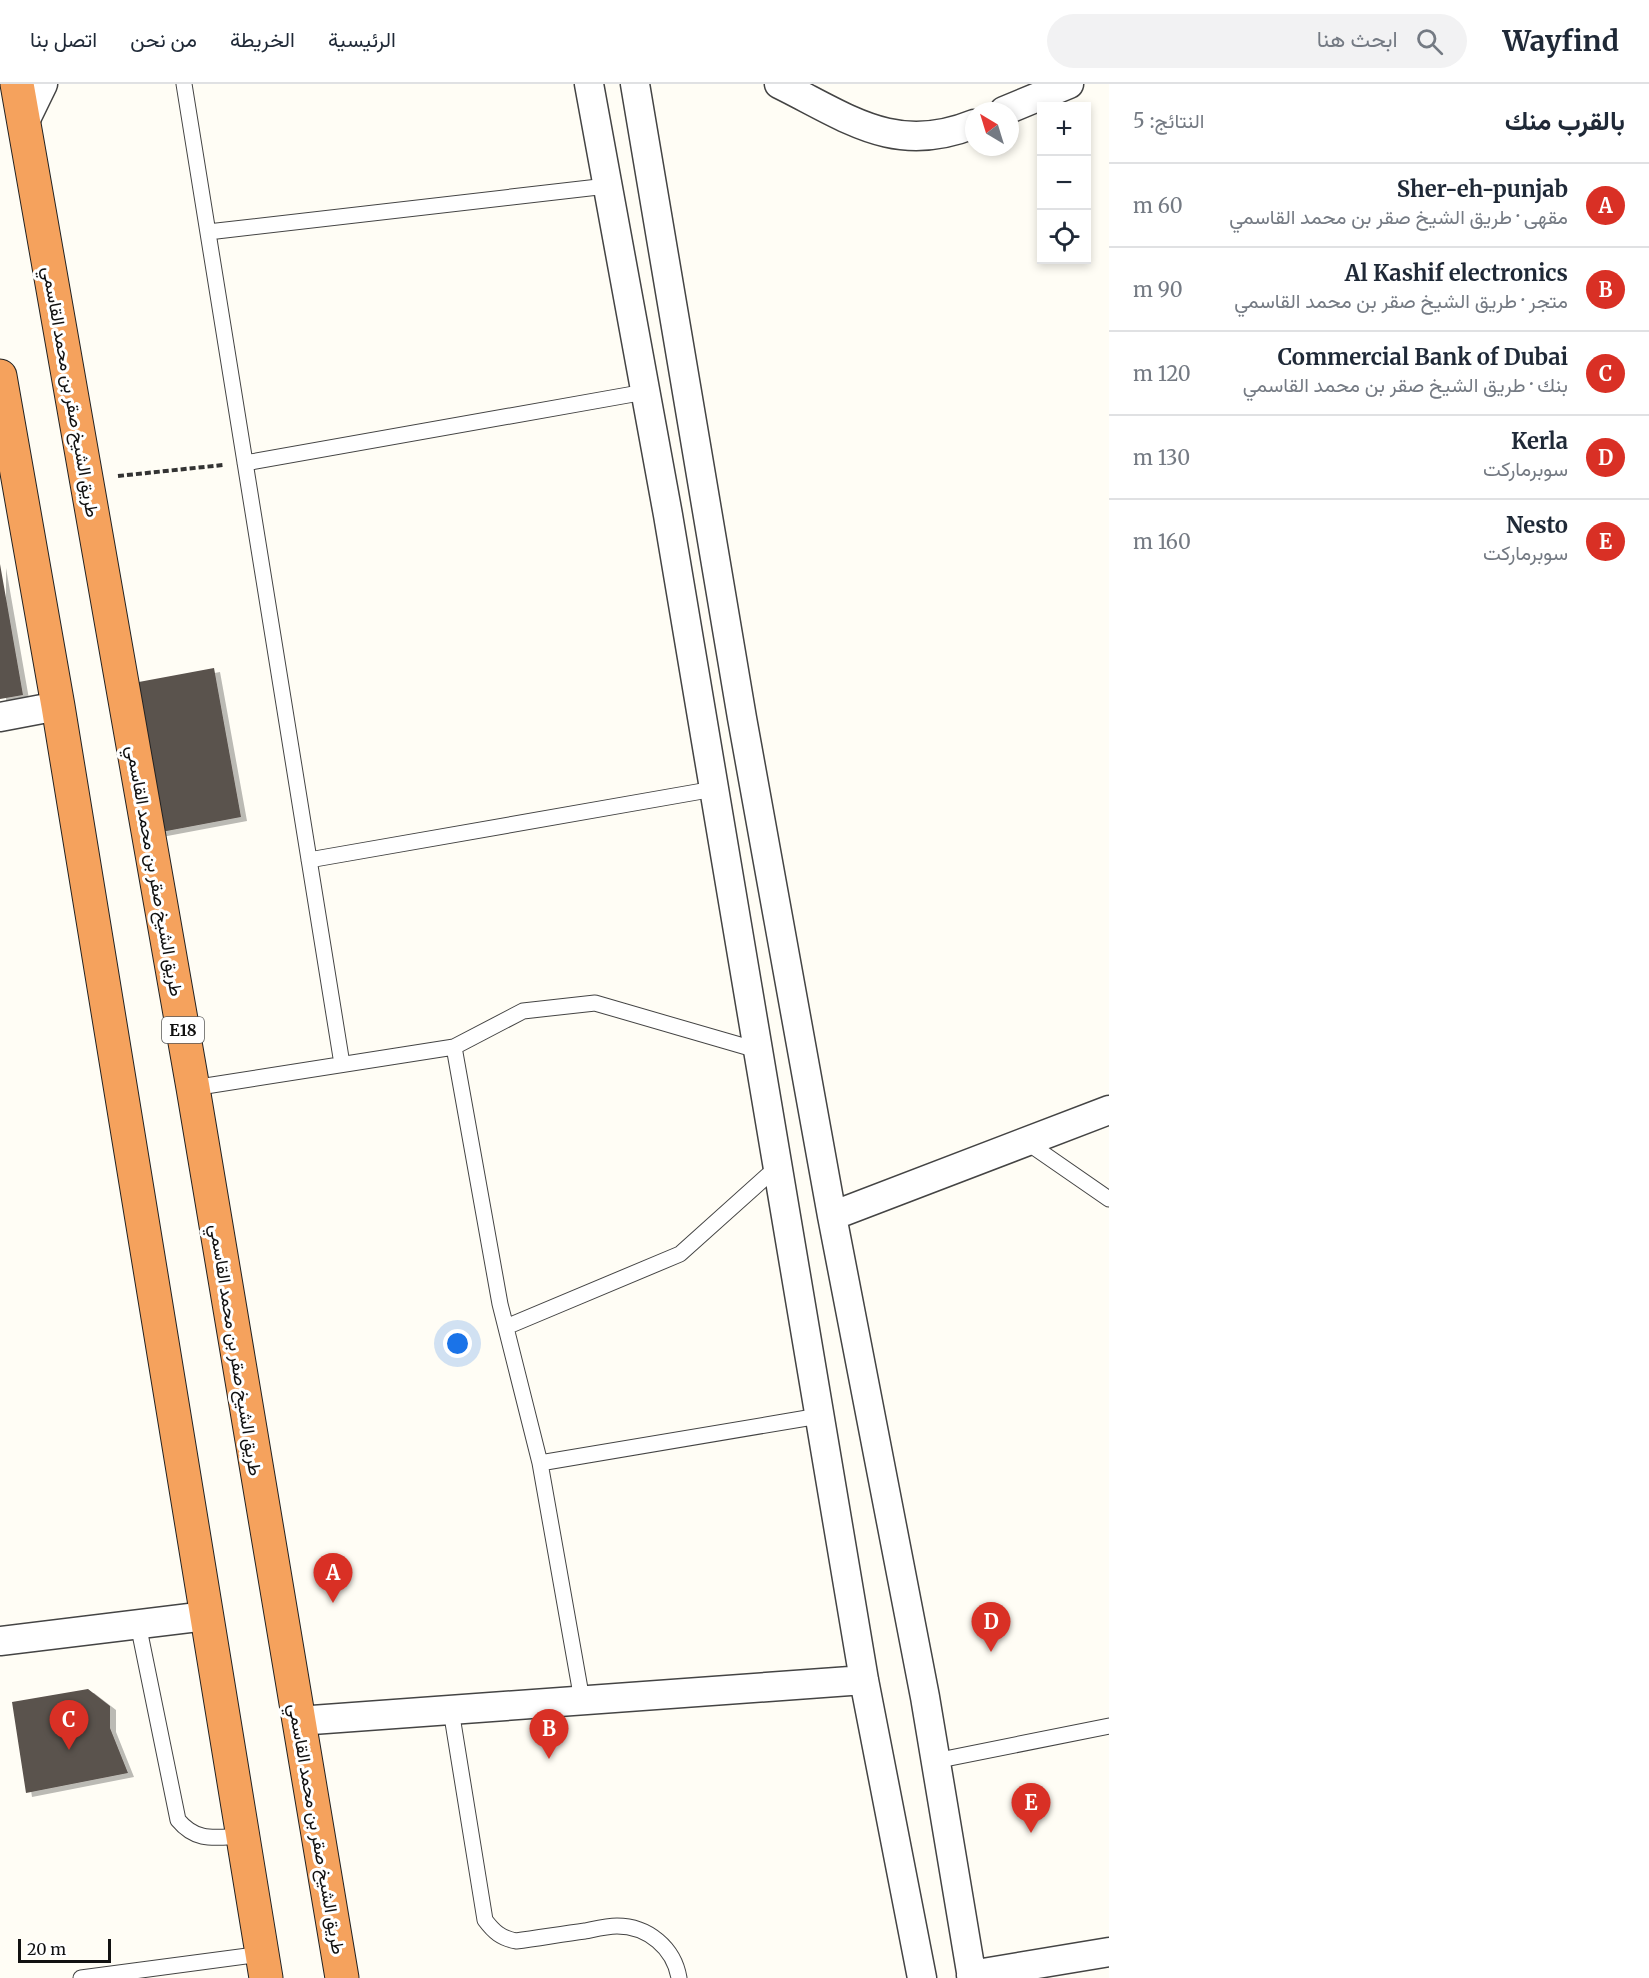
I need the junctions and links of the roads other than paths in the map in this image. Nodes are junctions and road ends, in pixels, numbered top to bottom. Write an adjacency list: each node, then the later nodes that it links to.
1 (17, 84): 9 (highway, طريق الشيخ صقر بن محمد القاسمي / E18)
2 (43, 84): 9 (street)
3 (184, 84): 12 (lane)
4 (589, 84): 11 (street)
5 (635, 84): 29 (street)
6 (779, 84): 10 (street)
7 (1069, 84): 8 (street)
8 (1019, 105)
9 (24, 123): 24 (highway, طريق الشيخ صقر بن محمد القاسمي / E18)
10 (965, 127)
11 (607, 186): 12 (lane); 14 (street)
12 (208, 232): 15 (lane)
13 (0, 376): 16 (highway)
14 (645, 392): 15 (lane); 19 (street)
15 (245, 463): 20 (lane)
16 (8, 474): 17 (highway)
17 (57, 706): 18 (street); 33 (highway)
18 (0, 717)
19 (714, 789): 20 (lane); 22 (street)
20 (309, 860): 23 (lane)
21 (454, 1047): 22 (lane); 23 (lane); 30 (lane)
22 (757, 1050): 27 (street)
23 (342, 1064): 24 (lane)
24 (193, 1088): 39 (highway, طريق الشيخ صقر بن محمد القاسمي / E18)
25 (1109, 1110): 26 (street)
26 (1028, 1143): 28 (lane); 29 (street)
27 (777, 1167): 30 (lane); 31 (street)
28 (1109, 1199)
29 (832, 1216): 41 (street)
30 (506, 1327): 32 (lane)
31 (819, 1416): 32 (lane); 36 (street)
32 (540, 1463): 37 (lane)
33 (206, 1616): 34 (street); 42 (highway)
34 (138, 1624): 35 (street); 42 (lane)
35 (0, 1641)
36 (864, 1680): 37 (street); 49 (street)
37 (582, 1700): 38 (street)
38 (451, 1710): 39 (street); 48 (lane)
39 (298, 1721): 47 (highway, طريق الشيخ صقر بن محمد القاسمي / E18)
40 (1109, 1726): 41 (lane)
41 (935, 1761): 45 (street)
42 (243, 1836): 44 (highway)
43 (1109, 1952): 45 (street)
44 (264, 1966): 46 (lane)
45 (971, 1977)
46 (81, 1978)
47 (342, 1978)
48 (679, 1978)
49 (922, 1978)

